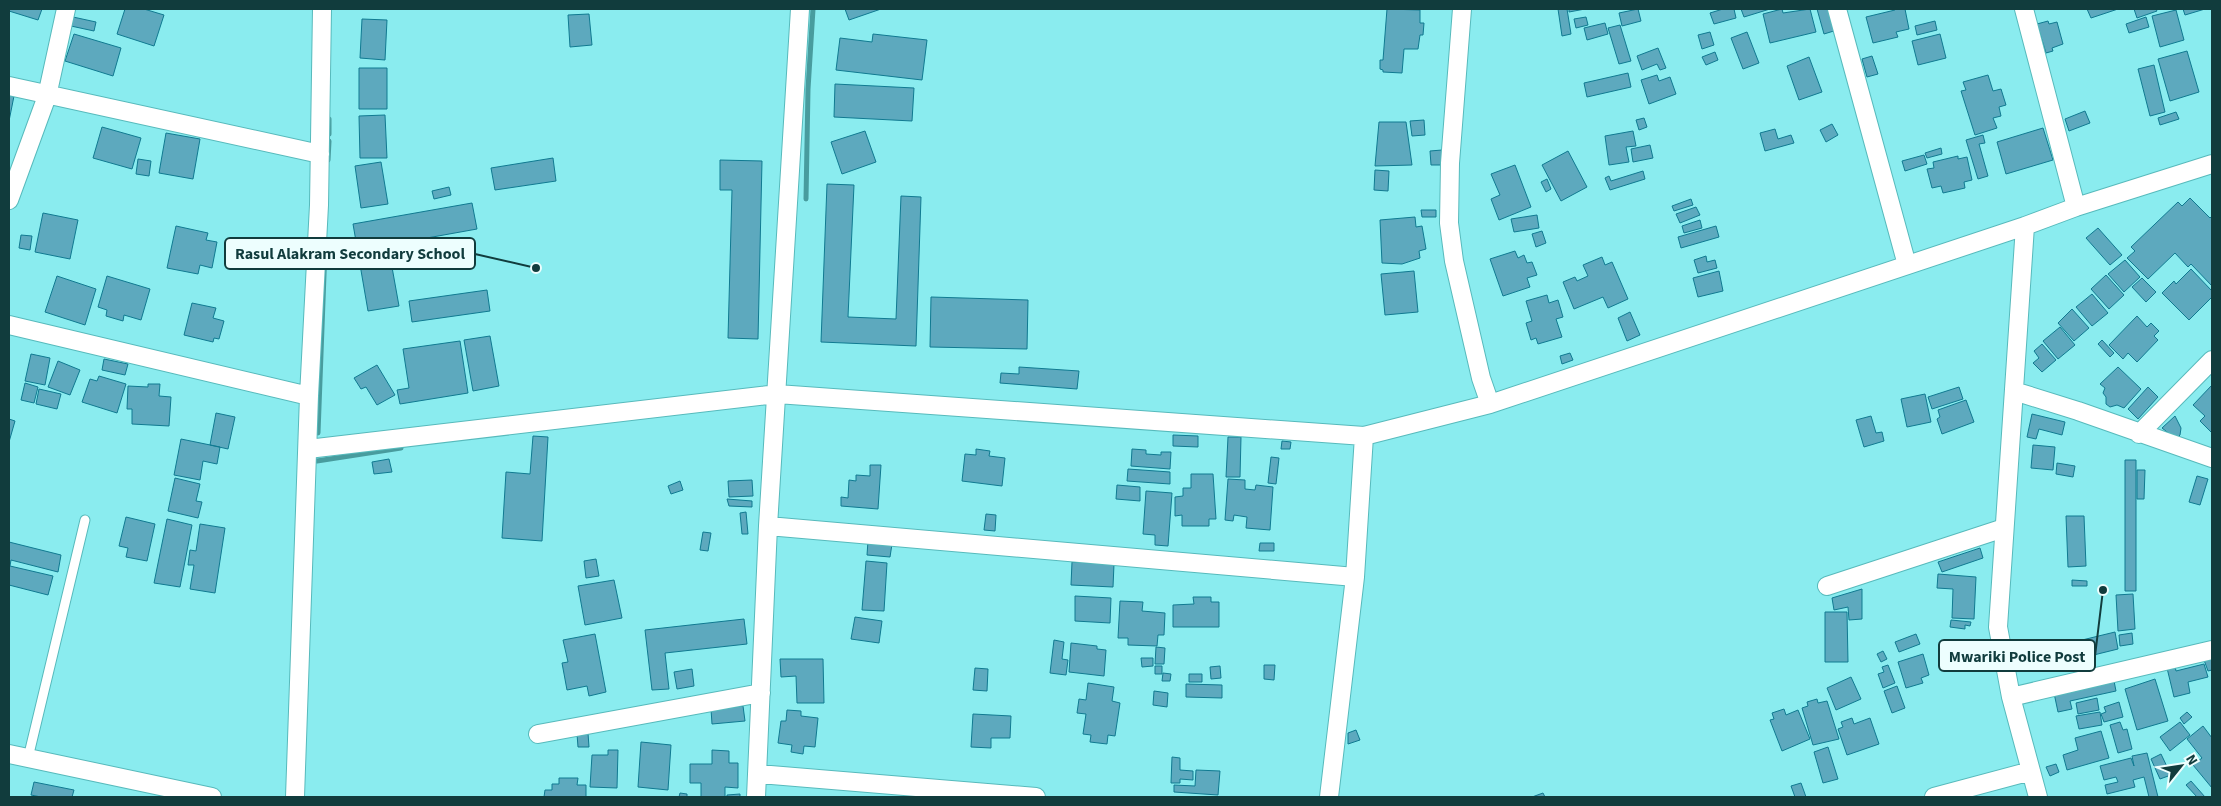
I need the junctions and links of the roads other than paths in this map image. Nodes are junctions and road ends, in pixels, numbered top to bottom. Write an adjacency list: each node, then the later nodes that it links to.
1 (66, 9): 8 (street)
2 (322, 9): 9 (street)
3 (800, 9): 18 (street)
4 (1462, 9): 20 (street)
5 (1837, 9): 14 (street)
6 (2024, 9): 12 (street)
7 (9, 86): 8 (street)
8 (47, 96): 9 (street); 11 (street)
9 (320, 154): 19 (street)
10 (2212, 164): 12 (street)
11 (9, 200)
12 (2076, 207): 13 (street)
13 (2024, 226): 14 (street); 17 (street)
14 (1907, 265): 20 (street)
15 (9, 325): 19 (street)
16 (2212, 360): 21 (street)
17 (2014, 391): 21 (street); 27 (street)
18 (777, 394): 22 (street); 23 (street); 26 (street)
19 (309, 396): 23 (street)
20 (1490, 404): 22 (street)
21 (2139, 434): 24 (street)
22 (1364, 436): 28 (street)
23 (308, 449): 39 (street)
24 (2212, 458)
25 (85, 520): 35 (lane)
26 (768, 526): 28 (street); 31 (street)
27 (2004, 528): 29 (street); 32 (street)
28 (1354, 577): 42 (street)
29 (1827, 586)
30 (2212, 650): 32 (street)
31 (761, 693): 33 (street); 37 (street)
32 (2011, 697): 36 (street)
33 (538, 734)
34 (9, 754): 35 (street)
35 (28, 758): 38 (street)
36 (2031, 771): 43 (street); 44 (street)
37 (758, 774): 40 (street); 41 (street)
38 (212, 797)
39 (295, 797)
40 (756, 797)
41 (1036, 797)
42 (1330, 797)
43 (1934, 797)
44 (2038, 797)

